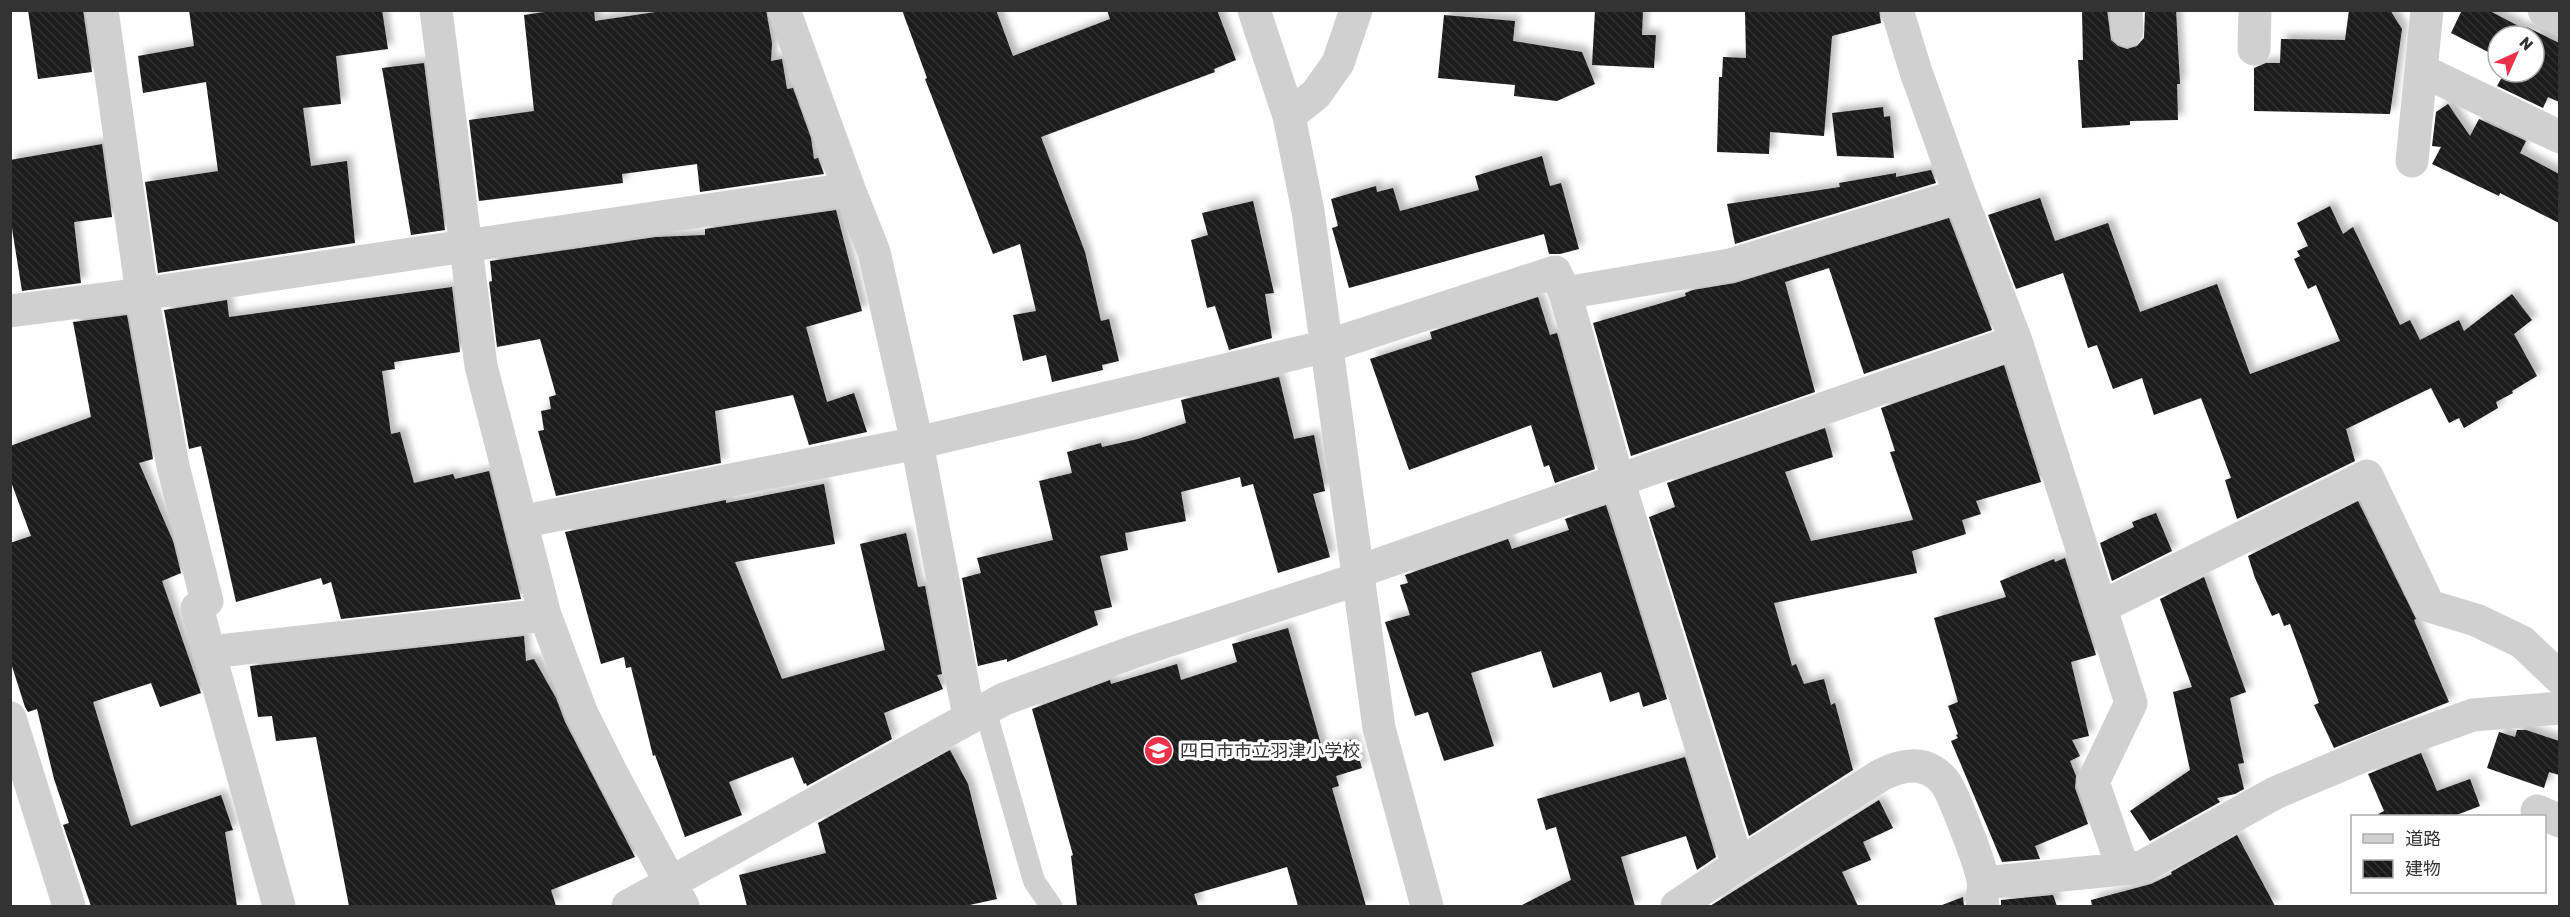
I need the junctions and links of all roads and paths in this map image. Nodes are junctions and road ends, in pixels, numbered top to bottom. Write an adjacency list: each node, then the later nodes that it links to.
1 (102, 10): 19 (street)
2 (436, 10): 18 (street)
3 (784, 10): 16 (street)
4 (1254, 10): 13 (street)
5 (1356, 10): 13 (street)
6 (1897, 10): 17 (street)
7 (2255, 10): 11 (street)
8 (2427, 10): 12 (street)
9 (2544, 10): 10 (street)
10 (2559, 19)
11 (2254, 49)
12 (2421, 70): 14 (street); 15 (street)
13 (1289, 116): 23 (street)
14 (2559, 137)
15 (2412, 161)
16 (849, 189): 18 (street); 24 (street)
17 (1960, 195): 20 (street); 22 (street)
18 (467, 244): 19 (street); 26 (street)
19 (142, 294): 21 (street); 30 (street)
20 (1564, 294): 23 (street); 25 (street)
21 (10, 311)
22 (2016, 341): 25 (street); 28 (street)
23 (1327, 346): 24 (street); 27 (street)
24 (916, 443): 26 (street); 33 (street)
25 (1618, 480): 27 (street); 35 (street)
26 (520, 522): 29 (street)
27 (1358, 575): 33 (street); 43 (street)
28 (2101, 607): 31 (street); 36 (street)
29 (545, 615): 30 (street); 37 (street)
30 (209, 652): 40 (street)
31 (2559, 678)
32 (2559, 708): 36 (street)
33 (977, 713): 37 (street); 42 (lane)
34 (10, 718): 39 (street)
35 (1738, 865): 38 (street); 44 (street)
36 (2123, 869): 38 (street)
37 (676, 894): 41 (street)
38 (1984, 895)
39 (69, 906)
40 (279, 906)
41 (628, 906)
42 (1051, 906)
43 (1427, 906)
44 (1677, 906)

